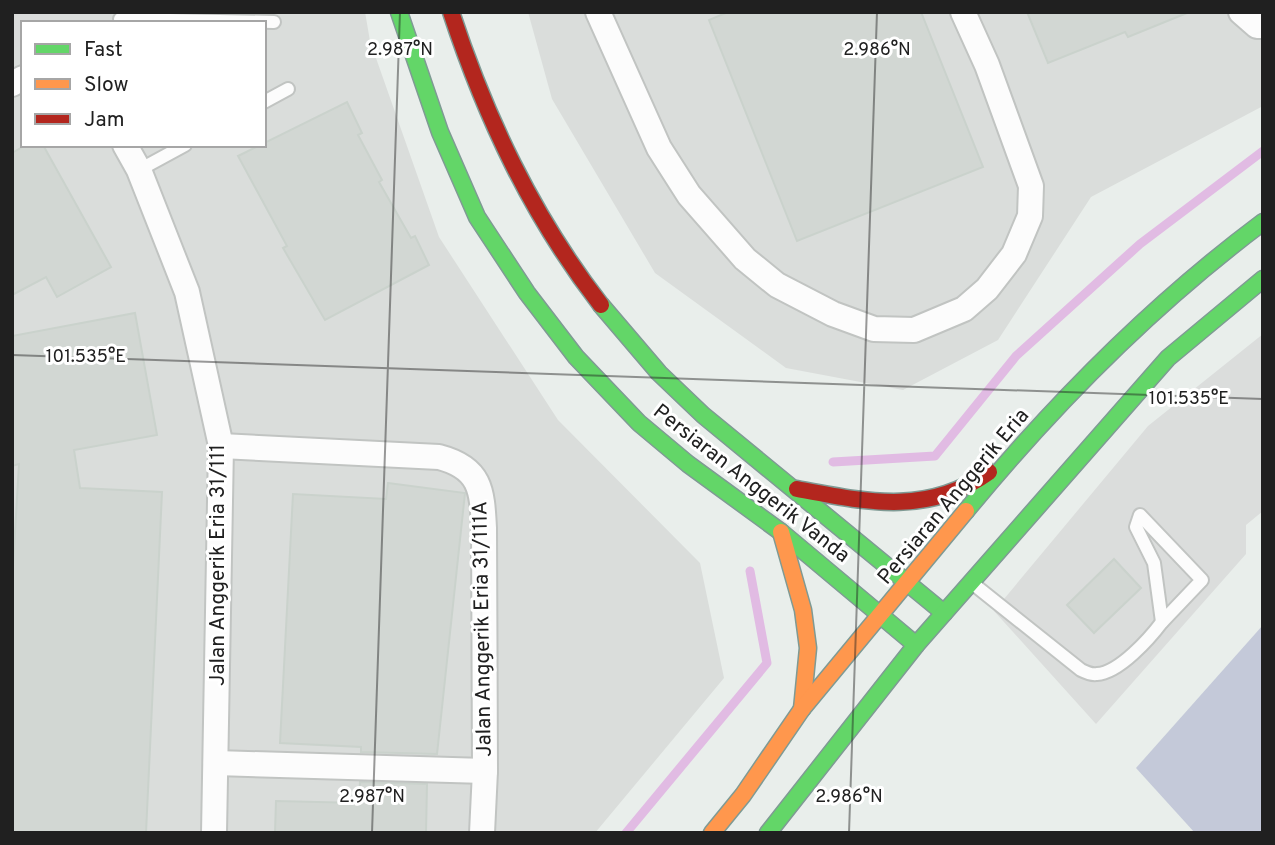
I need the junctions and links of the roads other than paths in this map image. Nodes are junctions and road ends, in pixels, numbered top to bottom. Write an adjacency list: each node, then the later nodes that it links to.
1 (399, 12): 21 (main road, Persiaran Anggerik Vanda)
2 (451, 12): 20 (main road, Persiaran Anggerik Vanda)
3 (598, 12): 4 (street)
4 (963, 12)
5 (1241, 12): 10 (street)
6 (120, 18): 7 (lane)
7 (236, 21)
8 (266, 22): 9 (lane)
9 (274, 22)
10 (1263, 26)
11 (288, 89): 12 (lane)
12 (266, 101)
13 (126, 147): 15 (street, Jalan Anggerik Eria 31/111)
14 (180, 147): 15 (lane)
15 (139, 170): 18 (street, Jalan Anggerik Eria 31/111)
16 (1263, 222): 19 (main road, Persiaran Anggerik Eria)
17 (1263, 279): 22 (main road)
18 (221, 446): 29 (street, Jalan Anggerik Eria 31/111); 30 (street, Jalan Anggerik Eria 31/111A)
19 (1006, 462): 20 (main road); 23 (main road, Persiaran Anggerik Eria)
20 (797, 489): 23 (main road, Persiaran Anggerik Vanda)
21 (781, 532): 25 (main road, Persiaran Anggerik Vanda); 28 (main road)
22 (971, 583): 24 (main road); 26 (lane)
23 (907, 585): 24 (main road, Persiaran Anggerik Vanda); 25 (main road, Persiaran Anggerik Eria)
24 (944, 613): 27 (main road)
25 (881, 616): 27 (main road, Persiaran Anggerik Vanda); 28 (main road, Persiaran Anggerik Eria)
26 (1162, 622): 26 (lane)
27 (916, 645): 34 (main road)
28 (802, 709): 33 (main road, Persiaran Anggerik Eria)
29 (216, 764): 30 (street); 31 (street, Jalan Anggerik Eria 31/111)
30 (485, 771): 32 (street, Jalan Anggerik Eria 31/111A)
31 (214, 833)
32 (482, 833)
33 (712, 833)
34 (768, 833)

